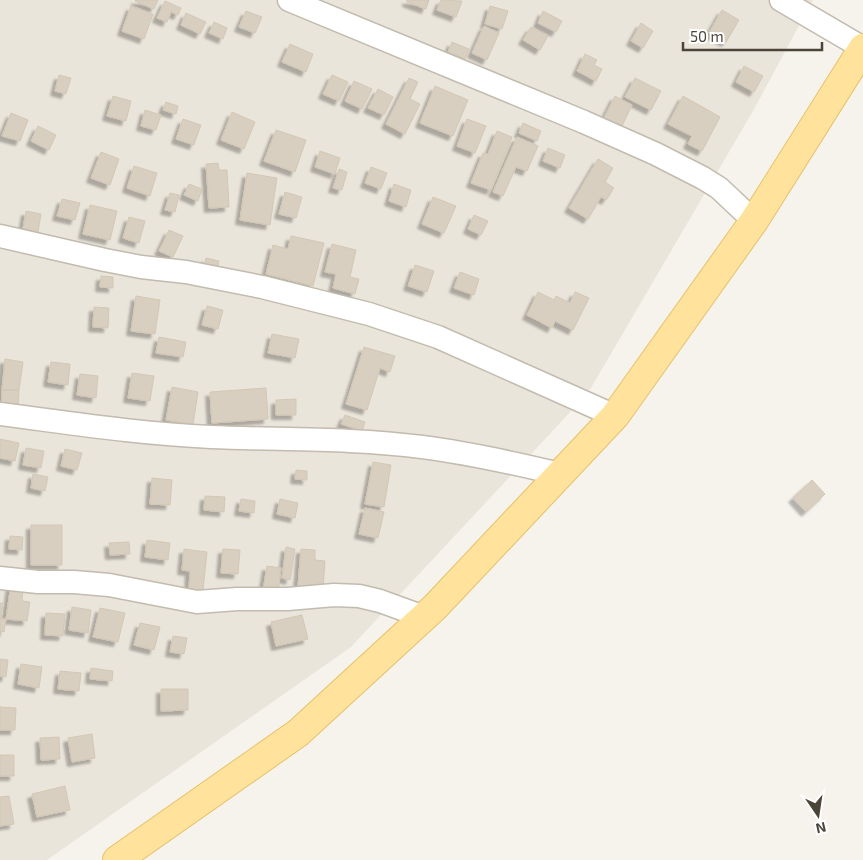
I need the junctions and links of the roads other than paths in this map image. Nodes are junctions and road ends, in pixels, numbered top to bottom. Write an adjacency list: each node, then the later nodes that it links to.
1 (289, 0): 4 (street)
2 (781, 0): 3 (street)
3 (863, 48): 4 (main road)
4 (754, 221): 7 (main road)
5 (0, 236): 7 (street)
6 (0, 414): 8 (street)
7 (615, 416): 8 (main road)
8 (560, 474): 10 (main road)
9 (0, 578): 10 (street)
10 (424, 617): 11 (main road)
11 (117, 860)

